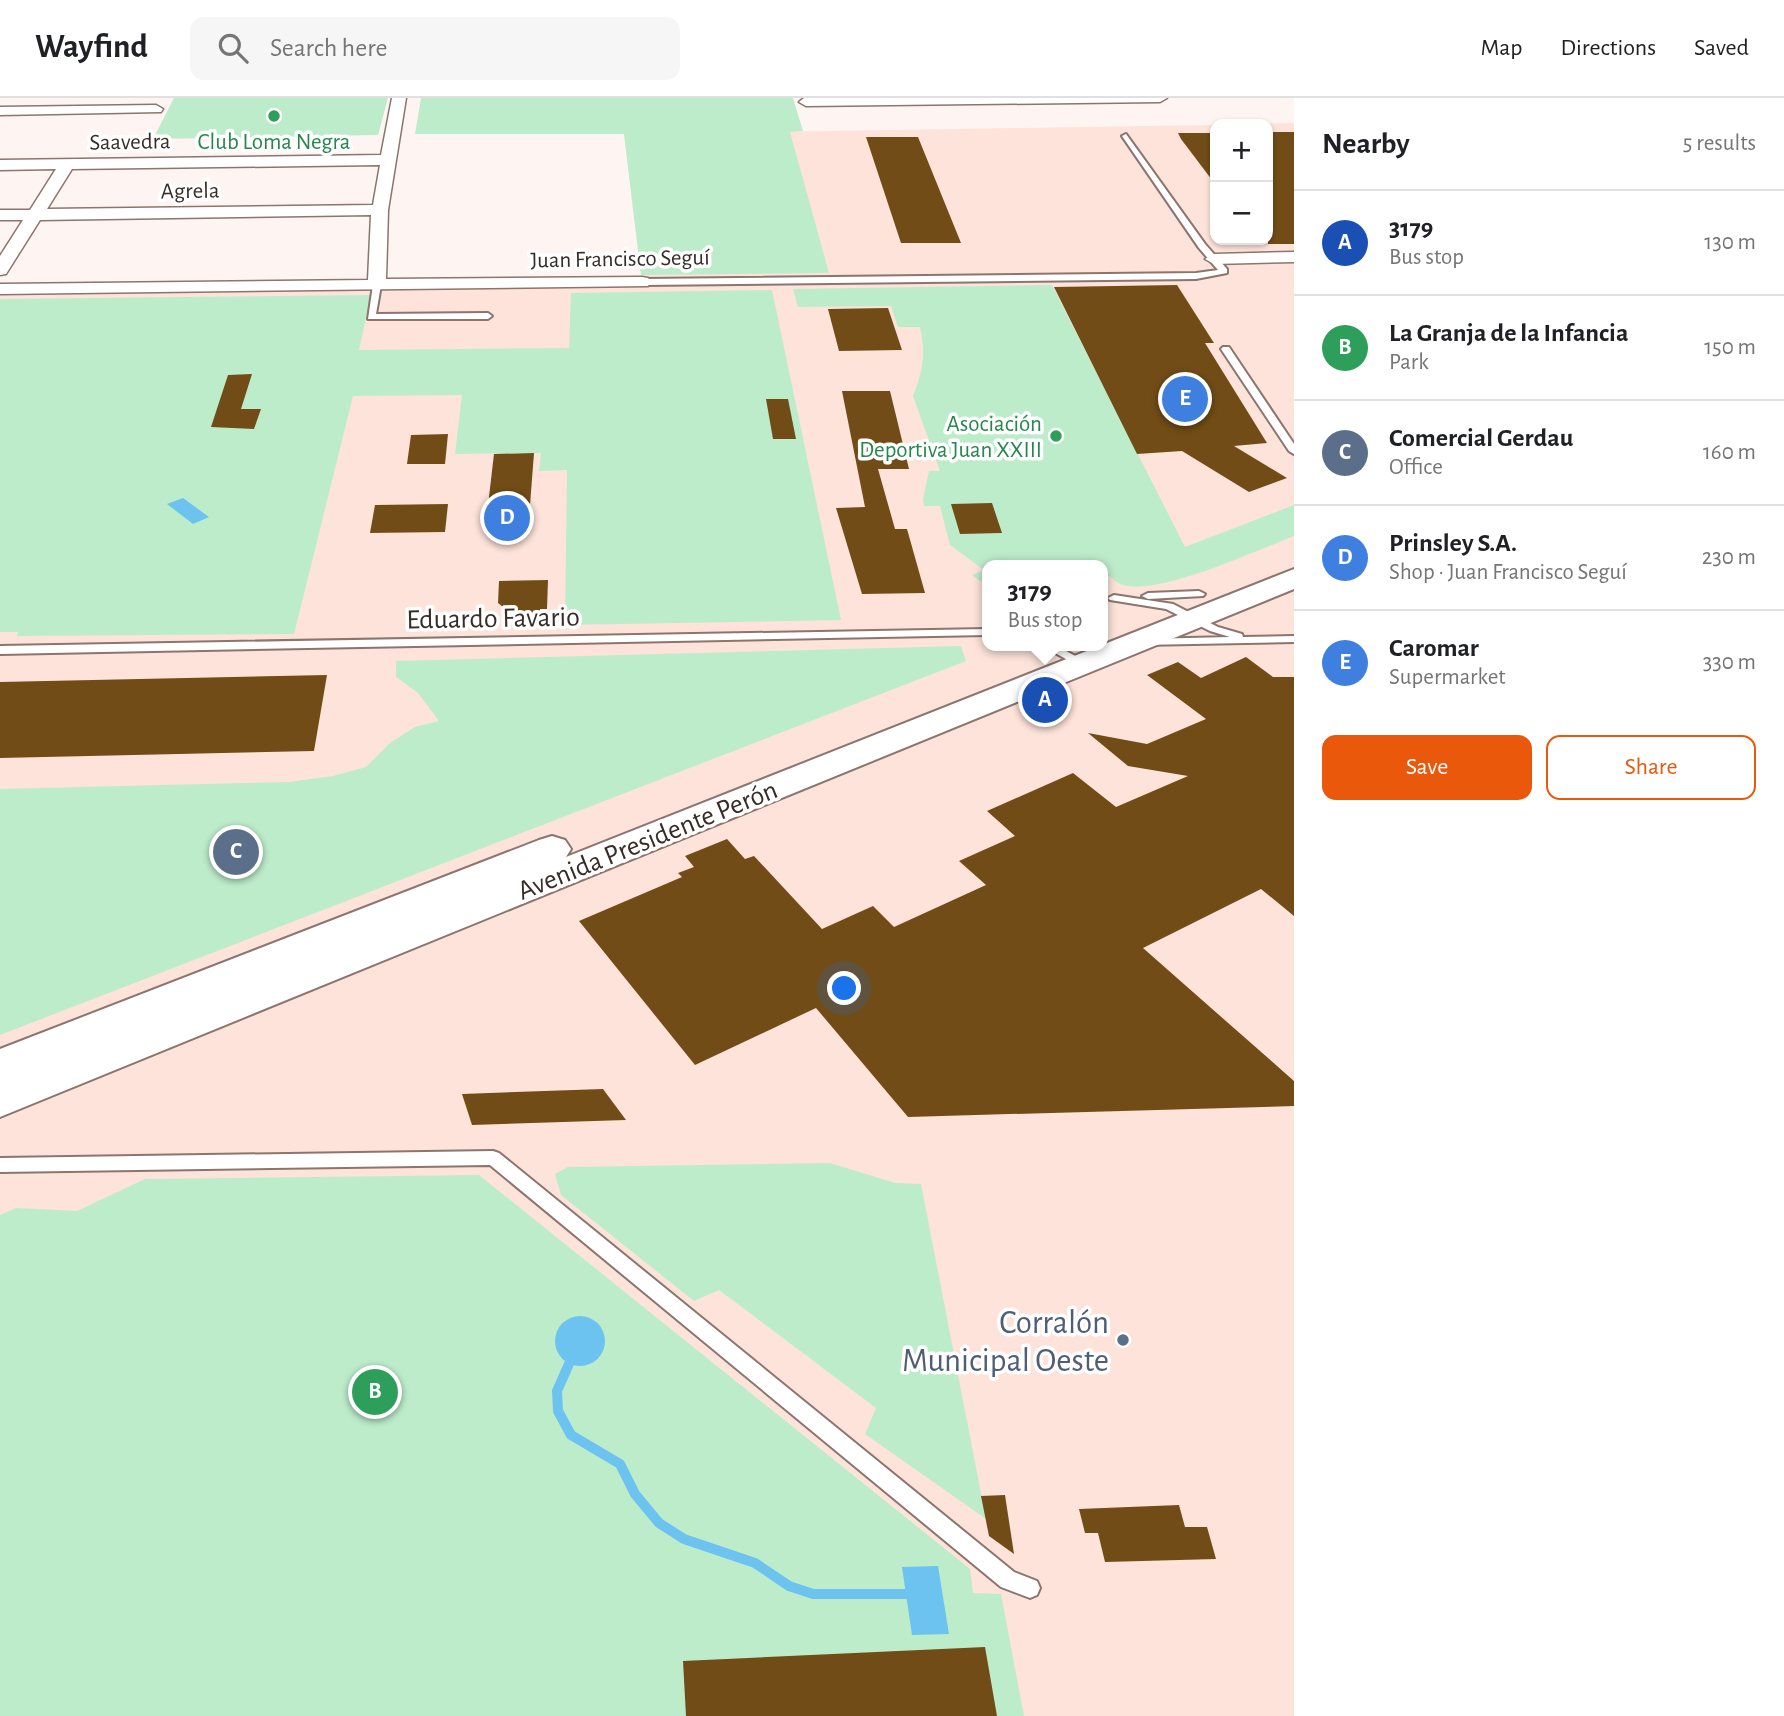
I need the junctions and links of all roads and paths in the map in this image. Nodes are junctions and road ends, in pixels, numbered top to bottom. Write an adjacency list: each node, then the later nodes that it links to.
1 (399, 98): 7 (street)
2 (1160, 98): 3 (street)
3 (806, 102)
4 (156, 109): 5 (street)
5 (0, 111)
6 (1126, 136): 14 (lane)
7 (387, 160): 8 (street, Saavedra); 10 (street)
8 (67, 164): 9 (street, Saavedra); 12 (street)
9 (0, 165)
10 (380, 210): 12 (street, Agrela); 17 (street)
11 (0, 215): 12 (street, Agrela)
12 (35, 215): 15 (street)
13 (1294, 257): 14 (street)
14 (1214, 258): 16 (lane, Juan Francisco Seguí)
15 (0, 270)
16 (642, 282): 17 (street, Juan Francisco Seguí)
17 (377, 285): 18 (street, Juan Francisco Seguí); 19 (lane)
18 (0, 289)
19 (488, 316)
20 (1226, 349): 21 (lane)
21 (1294, 451)
22 (1294, 556): 25 (main road, Avenida Presidente Perón)
23 (1294, 578): 25 (main road, Avenida Presidente Perón)
24 (1108, 599): 25 (lane); 25 (lane)
25 (1188, 606): 27 (main road, Avenida Presidente Perón); 29 (lane)
26 (982, 632): 30 (lane, Eduardo Favario)
27 (1117, 638): 29 (lane)
28 (1294, 639): 29 (lane)
29 (1264, 640)
30 (0, 650)
31 (1064, 651): 32 (main road, Avenida Presidente Perón); 33 (main road, Avenida Presidente Perón)
32 (0, 1066)
33 (0, 1100)
34 (0, 1165): 35 (lane)
35 (1030, 1588)

